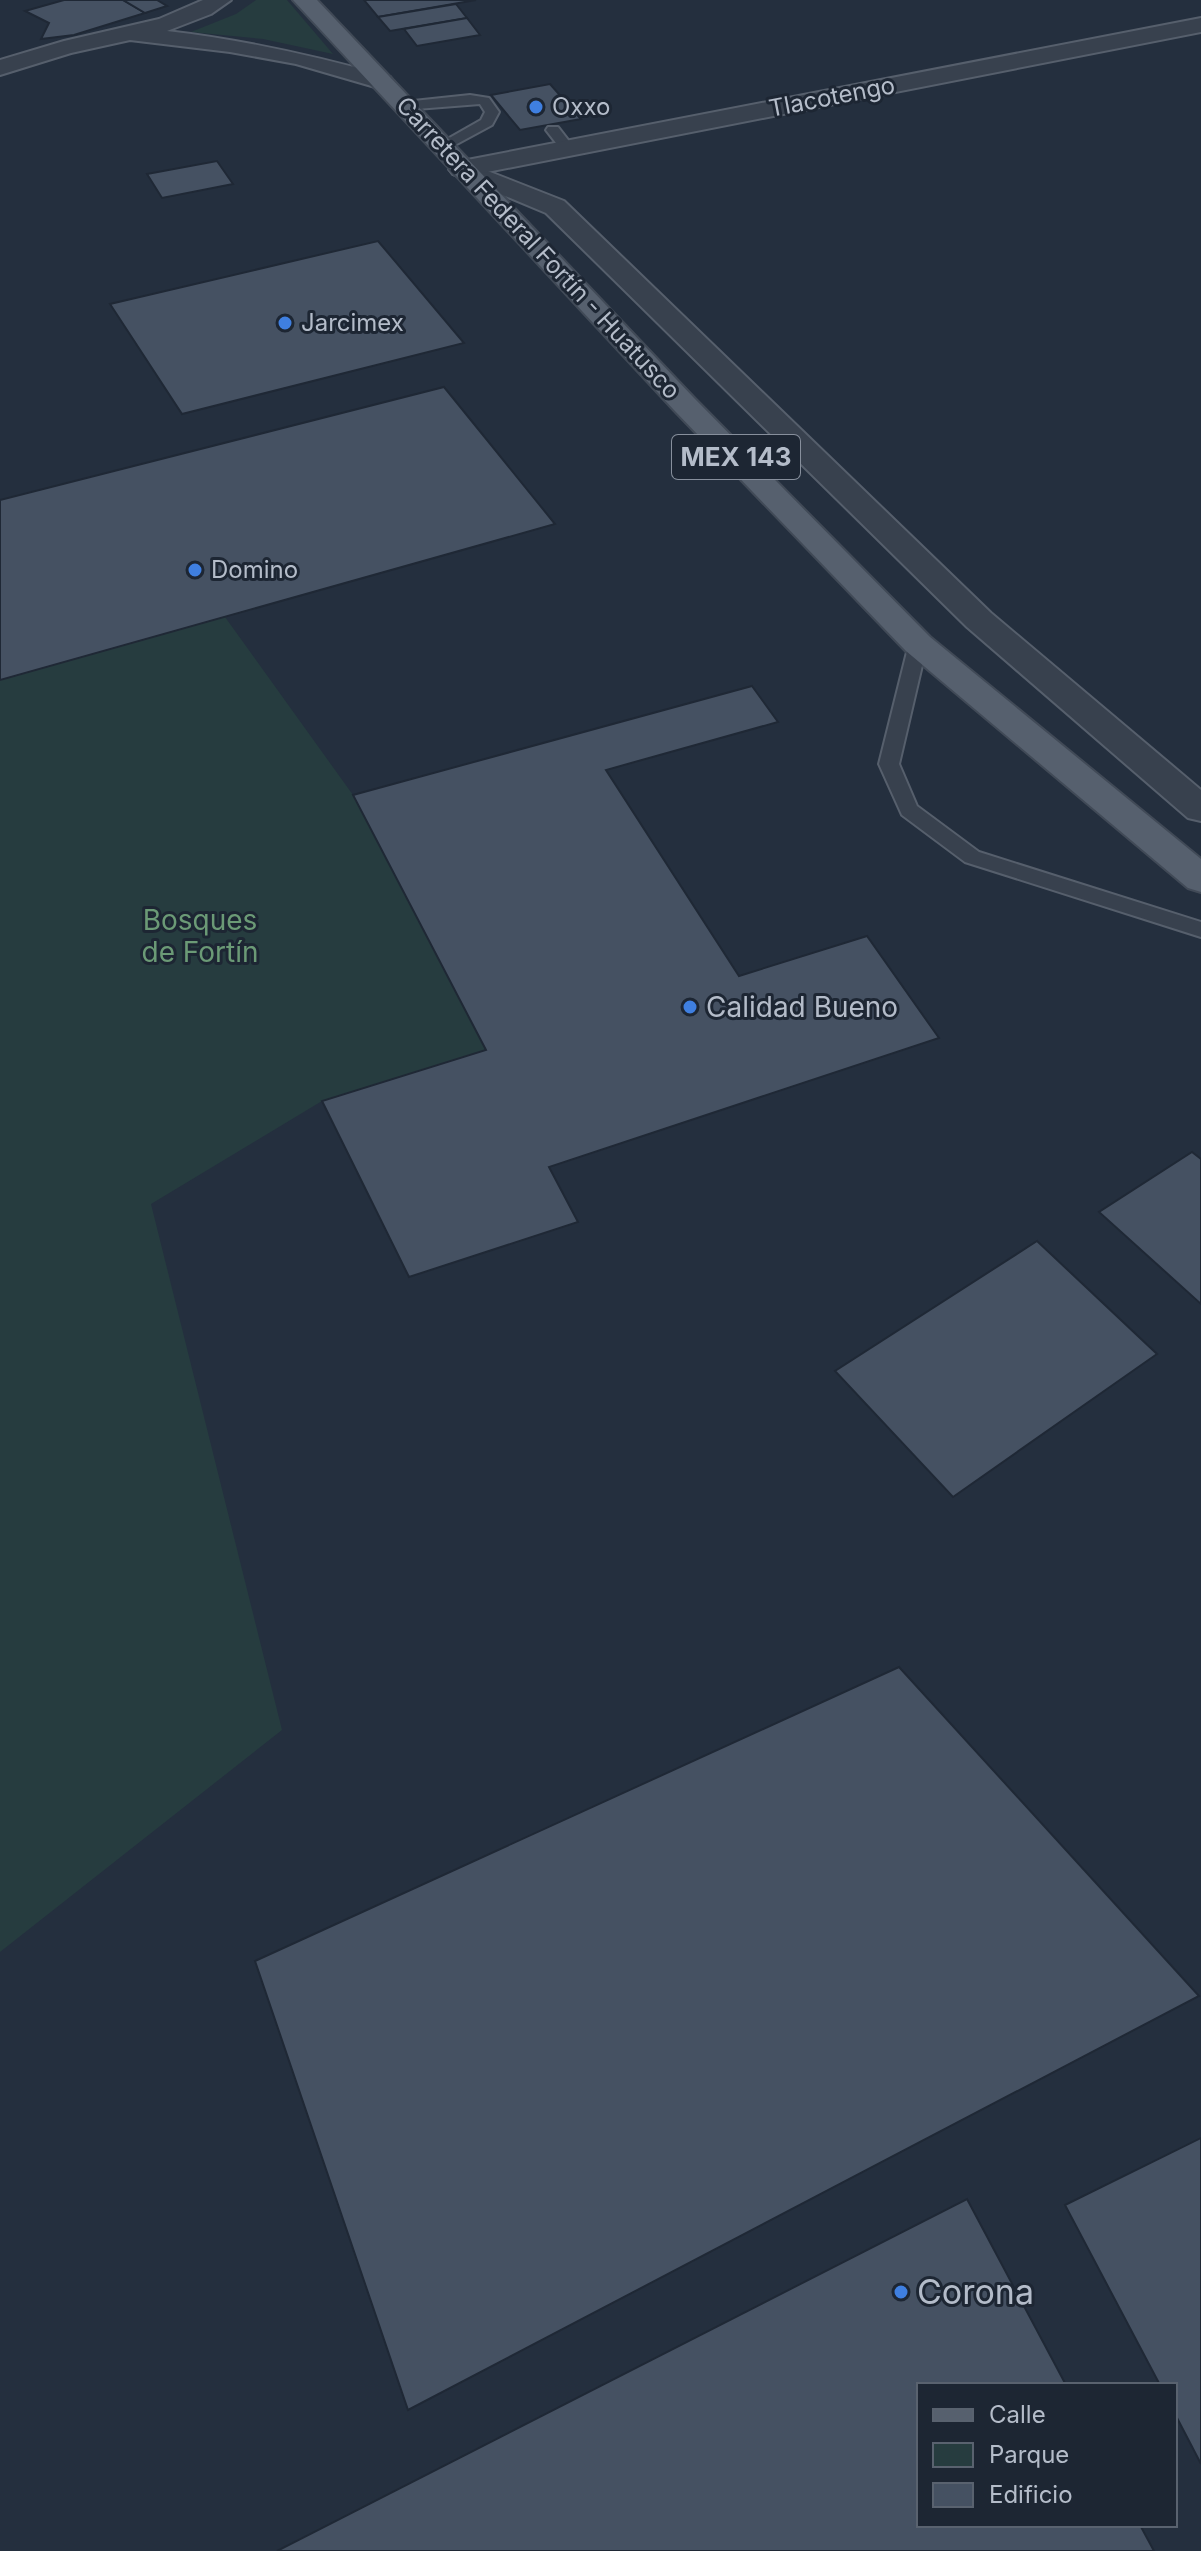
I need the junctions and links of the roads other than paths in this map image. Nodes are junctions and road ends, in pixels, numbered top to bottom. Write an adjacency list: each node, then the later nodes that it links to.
1 (220, 0): 4 (street)
2 (304, 0): 6 (main road, Carretera Federal Fortín - Huatusco / MEX 143)
3 (1201, 25): 8 (street, Tlacotengo)
4 (133, 34): 5 (street); 6 (street)
5 (0, 68)
6 (382, 82): 7 (main road, Carretera Federal Fortín - Huatusco / MEX 143)
7 (404, 106): 8 (main road, Carretera Federal Fortín - Huatusco / MEX 143); 8 (lane)
8 (452, 159): 9 (main road, Carretera Federal Fortín - Huatusco / MEX 143); 10 (street)
9 (918, 644): 11 (main road, Carretera Federal Fortín - Huatusco / MEX 143); 12 (lane)
10 (1201, 809)
11 (1201, 879)
12 (1201, 930)

